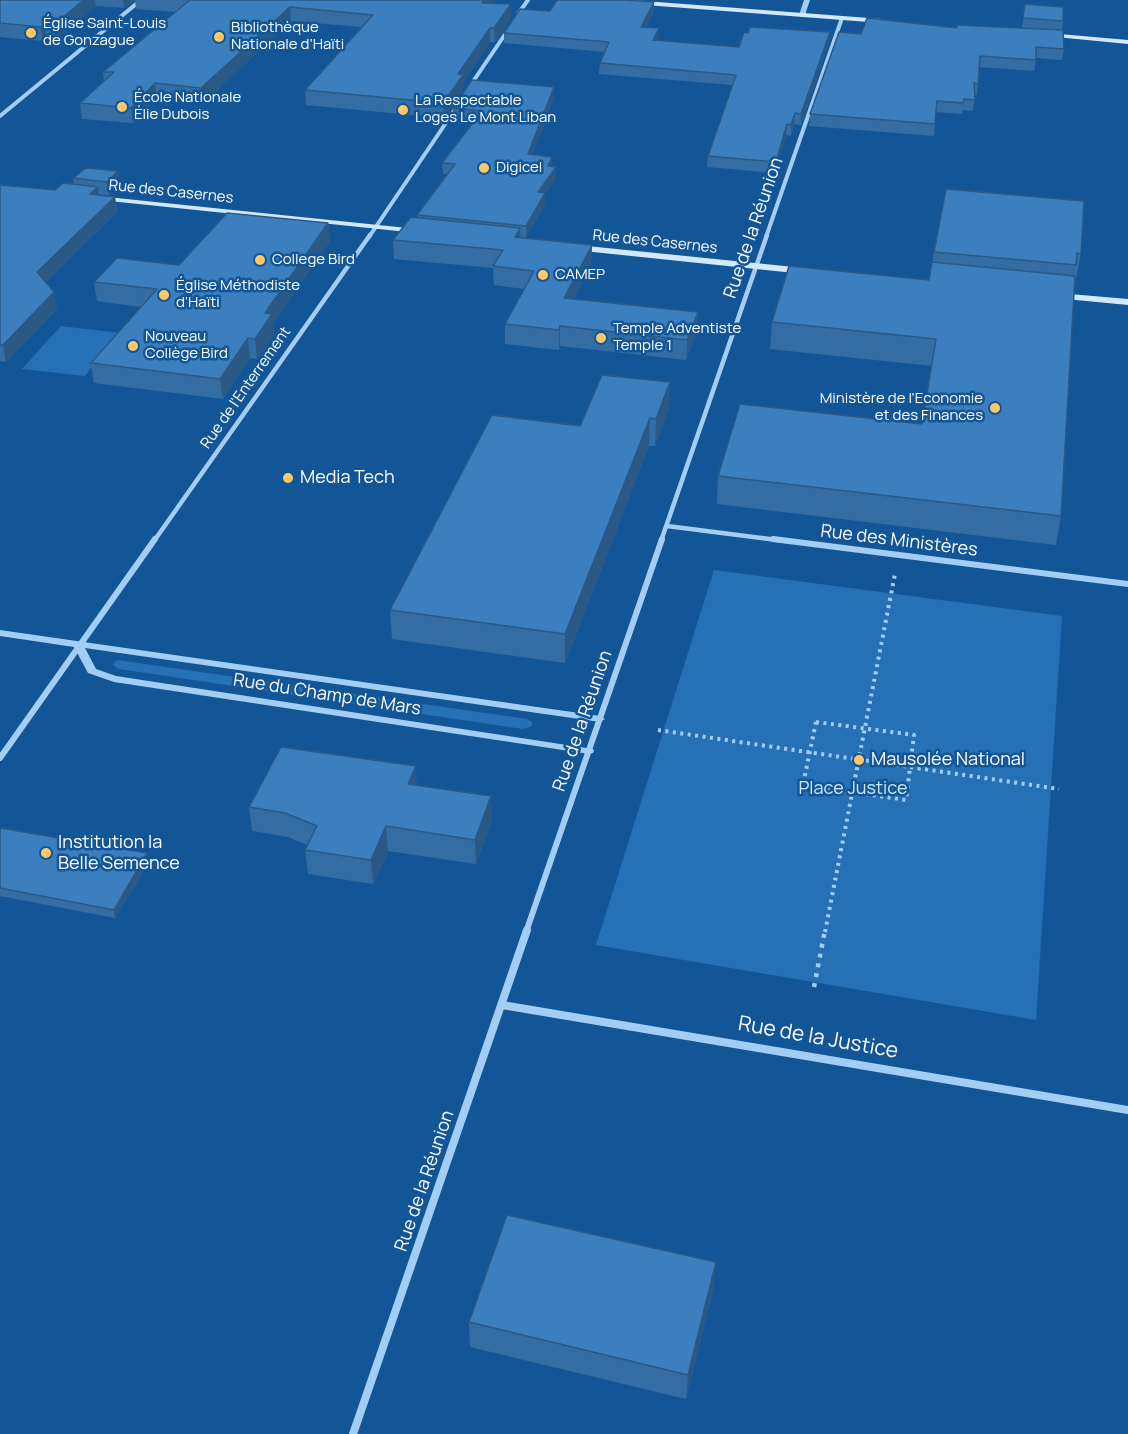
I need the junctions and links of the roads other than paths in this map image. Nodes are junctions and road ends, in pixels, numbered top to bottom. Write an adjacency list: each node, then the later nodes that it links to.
1 (141, 0): 12 (street)
2 (528, 0): 10 (street)
3 (606, 0): 5 (main road)
4 (807, 0): 5 (street)
5 (802, 15): 6 (main road)
6 (842, 18): 7 (main road); 17 (street, Rue de la Réunion)
7 (890, 22)
8 (1045, 35): 9 (main road)
9 (1128, 42)
10 (468, 89)
11 (462, 99): 14 (street, Rue de l'Enterrement)
12 (0, 116)
13 (94, 197): 14 (main road, Rue des Casernes)
14 (376, 226): 15 (main road, Rue des Casernes); 24 (street, Rue de l'Enterrement)
15 (424, 231)
16 (566, 246): 17 (main road, Rue des Casernes)
17 (756, 266): 18 (main road, Rue des Casernes); 21 (street, Rue de la Réunion)
18 (814, 272)
19 (1047, 294): 20 (main road)
20 (1128, 302)
21 (667, 526): 22 (street, Rue des Ministères); 25 (street, Rue de la Réunion)
22 (1128, 584)
23 (0, 633): 24 (street, Rue du Champ de Mars)
24 (78, 644): 25 (street, Rue du Champ de Mars); 26 (street, Rue du Champ de Mars); 27 (street, Rue de l'Enterrement)
25 (600, 719): 26 (street, Rue de la Réunion)
26 (589, 751): 28 (street, Rue de la Réunion)
27 (0, 758)
28 (502, 1005): 29 (street, Rue de la Justice); 30 (street, Rue de la Réunion)
29 (1128, 1110)
30 (353, 1434)

